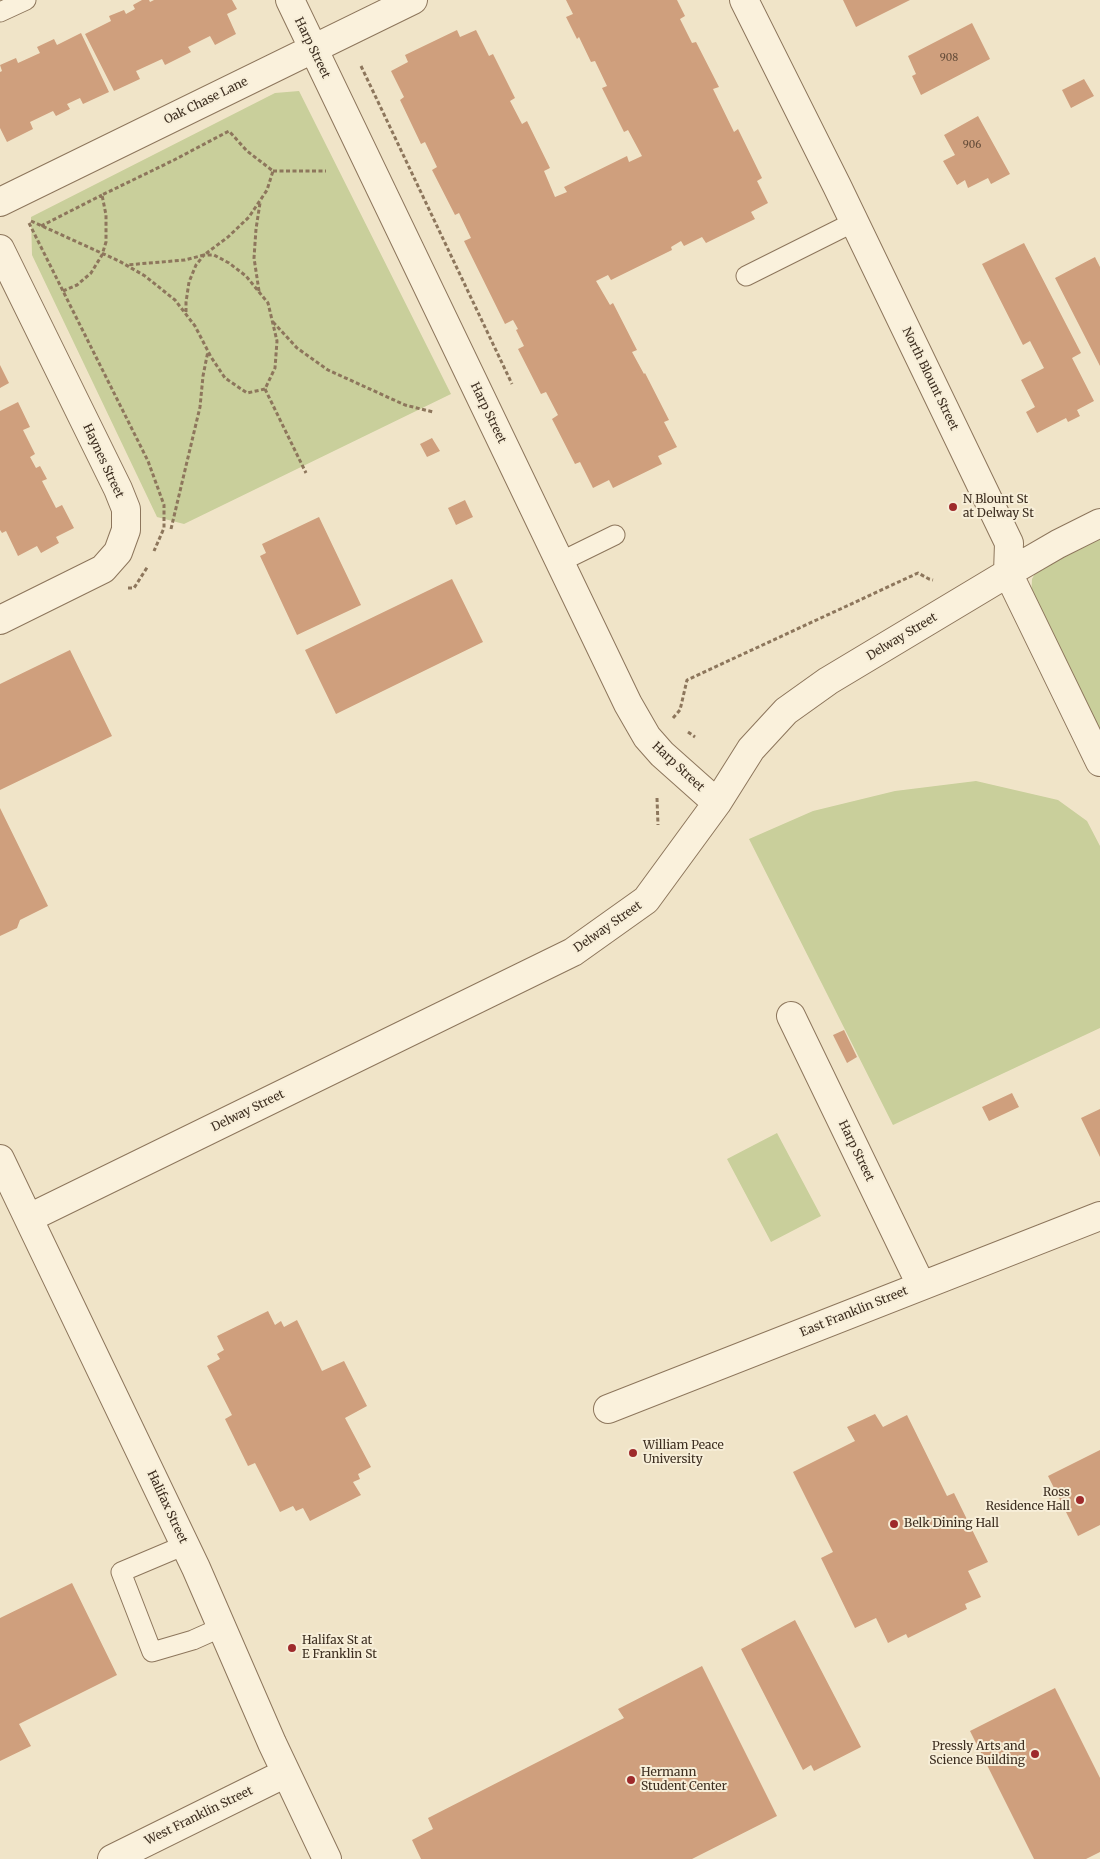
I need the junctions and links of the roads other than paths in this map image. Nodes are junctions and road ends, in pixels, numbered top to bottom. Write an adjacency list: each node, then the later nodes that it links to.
1 (26, 0): 5 (lane)
2 (290, 0): 6 (street, Harp Street)
3 (413, 0): 6 (street, Oak Chase Lane)
4 (744, 0): 8 (street, North Blount Street)
5 (0, 12)
6 (313, 49): 7 (street, Oak Chase Lane); 13 (street, Harp Street)
7 (0, 202)
8 (854, 222): 10 (lane); 14 (street, North Blount Street)
9 (0, 249): 15 (street, Haynes Street)
10 (746, 276)
11 (1100, 523): 14 (street, Delway Street)
12 (615, 535): 13 (lane)
13 (560, 562): 17 (street, Harp Street)
14 (1008, 573): 16 (street, North Blount Street); 17 (street, Delway Street)
15 (0, 620)
16 (1100, 762)
17 (717, 803): 21 (street, Delway Street)
18 (791, 1016): 22 (street, Harp Street)
19 (0, 1159): 21 (street, Halifax Street)
20 (1100, 1216): 22 (street, East Franklin Street)
21 (29, 1218): 24 (street, Halifax Street)
22 (921, 1285): 23 (street, East Franklin Street)
23 (608, 1409)
24 (185, 1545): 25 (street, Halifax Street); 25 (lane)
25 (222, 1627): 26 (street, Halifax Street)
26 (286, 1773): 27 (street, West Franklin Street); 28 (street, Halifax Street)
27 (112, 1859)
28 (327, 1859)

